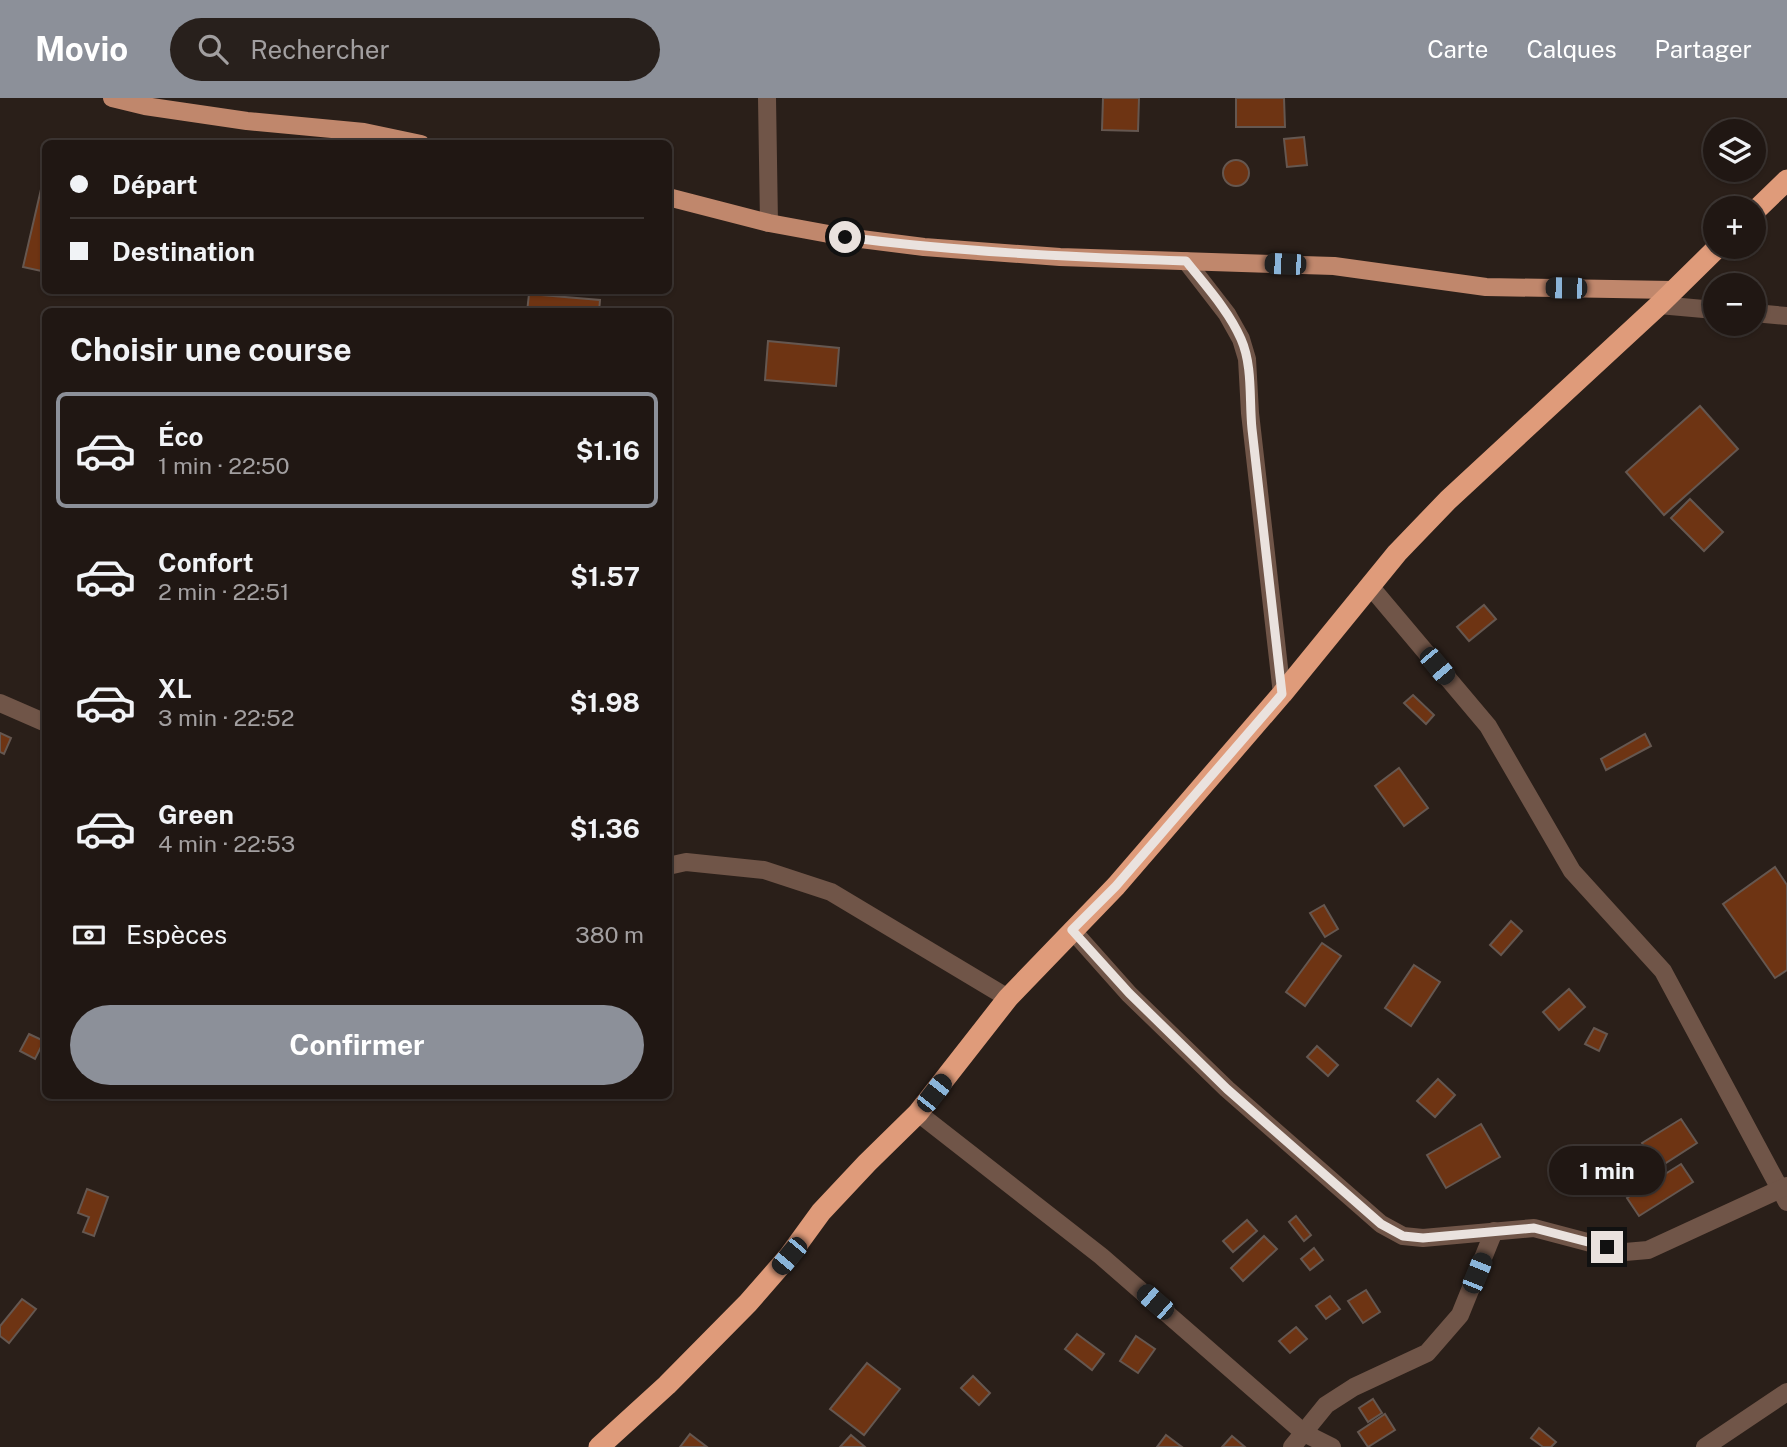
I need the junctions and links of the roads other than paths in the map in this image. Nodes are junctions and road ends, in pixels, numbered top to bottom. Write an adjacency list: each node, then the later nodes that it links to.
1 (112, 98): 3 (main road)
2 (767, 98): 7 (street)
3 (402, 140)
4 (1787, 180): 6 (highway)
5 (672, 198): 7 (main road)
6 (1766, 200)
7 (769, 223): 9 (main road)
8 (1705, 259): 10 (highway)
9 (1186, 261): 10 (main road); 15 (street)
10 (1665, 298): 11 (street); 14 (highway)
11 (1703, 307)
12 (1766, 314): 13 (street)
13 (1787, 316)
14 (1370, 586): 15 (highway); 22 (street)
15 (1282, 694): 19 (highway)
16 (0, 703): 17 (street)
17 (42, 721)
18 (672, 865): 20 (street)
19 (1072, 930): 20 (highway); 23 (street)
20 (1008, 998): 21 (highway)
21 (918, 1113): 25 (street); 26 (highway)
22 (1785, 1192): 23 (street)
23 (1494, 1231): 25 (street)
24 (1787, 1392): 29 (street)
25 (1304, 1433): 27 (street); 28 (street)
26 (599, 1447)
27 (1292, 1447)
28 (1332, 1447)
29 (1705, 1447)

